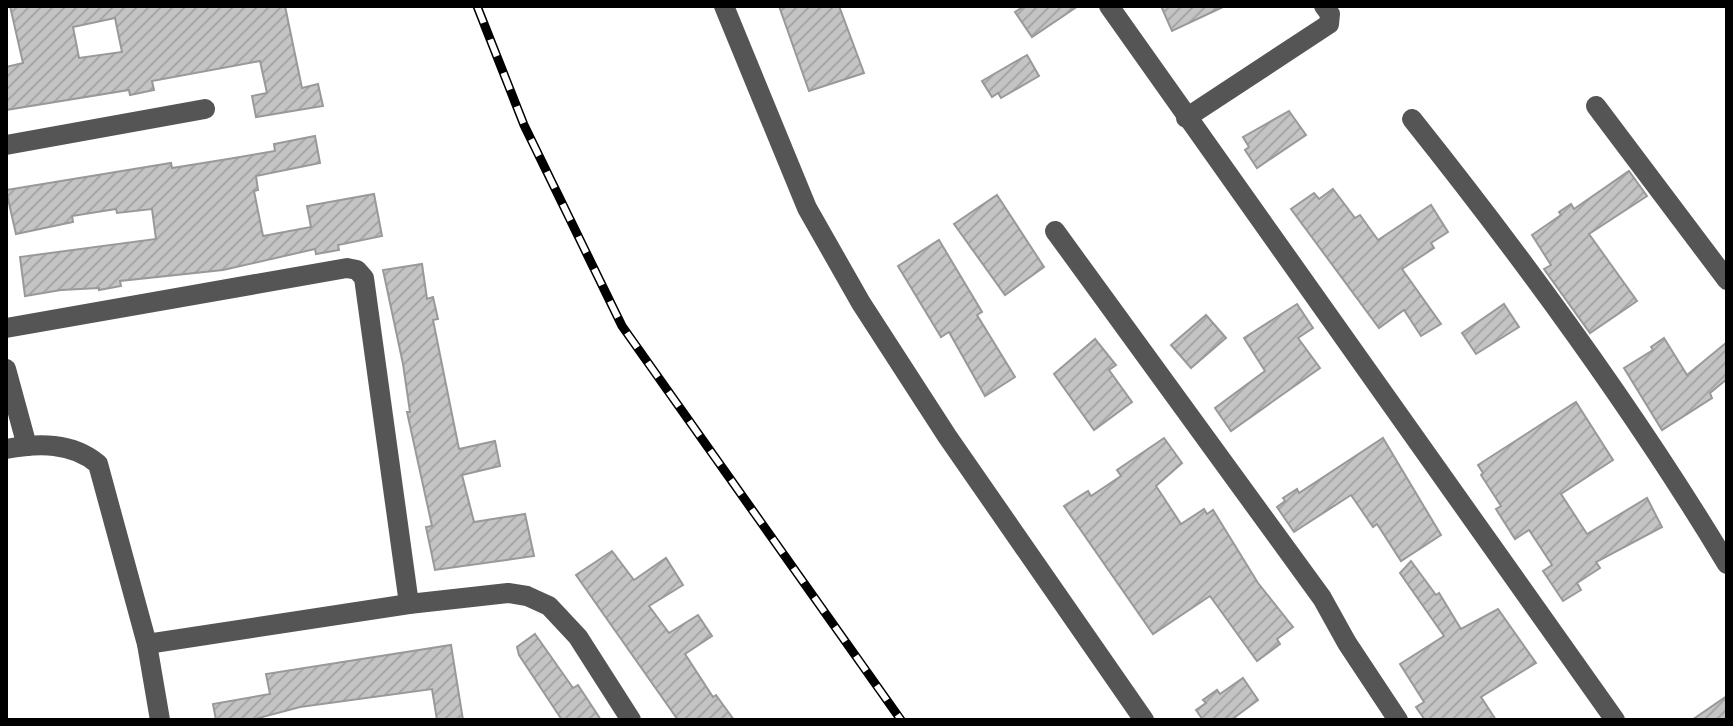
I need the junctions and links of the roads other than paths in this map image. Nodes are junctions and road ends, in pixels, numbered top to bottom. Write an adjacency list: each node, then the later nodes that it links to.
1 (724, 6): 20 (street)
2 (1109, 6): 6 (street)
3 (1324, 6): 6 (street)
4 (1596, 106): 10 (street)
5 (205, 109): 8 (street)
6 (1186, 118): 22 (street)
7 (1412, 119): 15 (street)
8 (6, 145)
9 (1055, 231): 21 (street)
10 (1727, 280)
11 (6, 328): 16 (street)
12 (6, 369): 13 (street)
13 (27, 446): 14 (street); 17 (street)
14 (6, 449)
15 (1727, 564)
16 (409, 604): 17 (street); 19 (street)
17 (147, 644): 18 (street)
18 (160, 720)
19 (631, 720)
20 (1144, 720)
21 (1398, 720)
22 (1615, 720)

